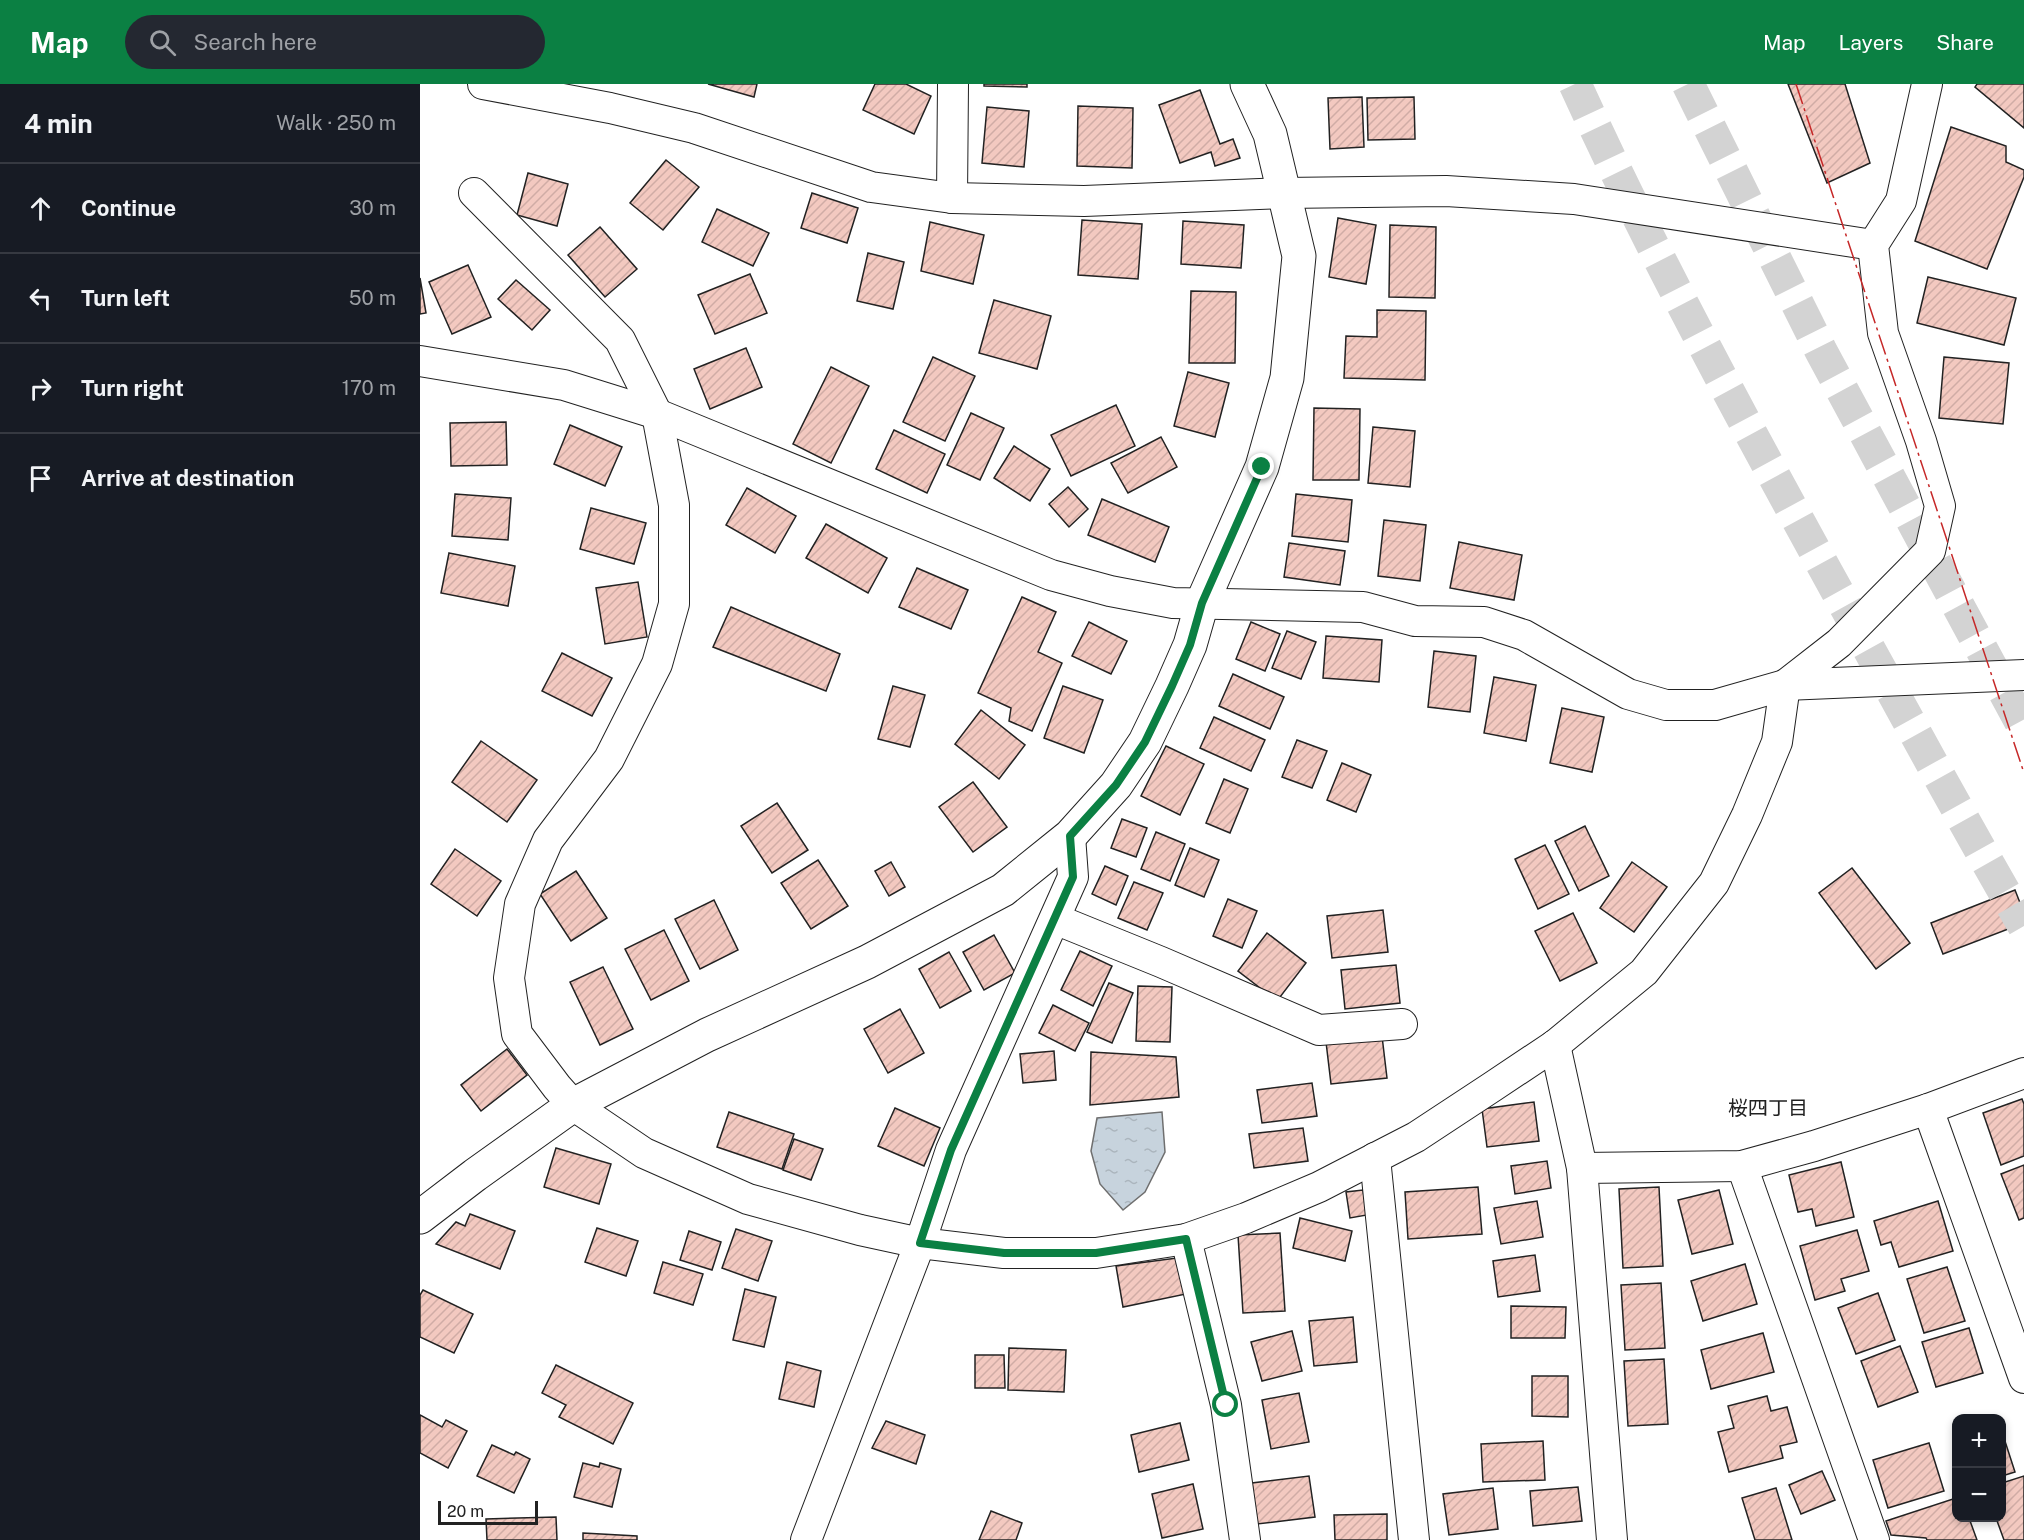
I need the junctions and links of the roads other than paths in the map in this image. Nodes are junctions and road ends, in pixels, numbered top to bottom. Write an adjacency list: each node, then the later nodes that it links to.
1 (483, 84): 7 (street)
2 (953, 84): 7 (street)
3 (1247, 84): 5 (street)
4 (1927, 84): 8 (street)
5 (1284, 192): 7 (street); 8 (street); 11 (street)
6 (474, 193): 10 (street)
7 (952, 198)
8 (1873, 245): 13 (street)
9 (420, 361): 10 (street)
10 (657, 414): 11 (street); 19 (street)
11 (1202, 603): 13 (street); 14 (street)
12 (2024, 675): 13 (street)
13 (1785, 685): 17 (street)
14 (1070, 836): 15 (street); 19 (street)
15 (1055, 920): 16 (street); 26 (street)
16 (1402, 1024)
17 (1555, 1045): 21 (street); 23 (street)
18 (2024, 1073): 20 (street)
19 (573, 1105): 24 (street); 26 (street)
20 (1928, 1109): 22 (street); 27 (street)
21 (1375, 1158): 25 (street); 30 (street)
22 (1742, 1166): 23 (street); 32 (street)
23 (1582, 1168): 31 (street)
24 (420, 1218)
25 (1186, 1239): 26 (street); 29 (street)
26 (920, 1243): 28 (street)
27 (2024, 1378)
28 (806, 1540)
29 (1245, 1540)
30 (1414, 1540)
31 (1612, 1540)
32 (1874, 1540)

